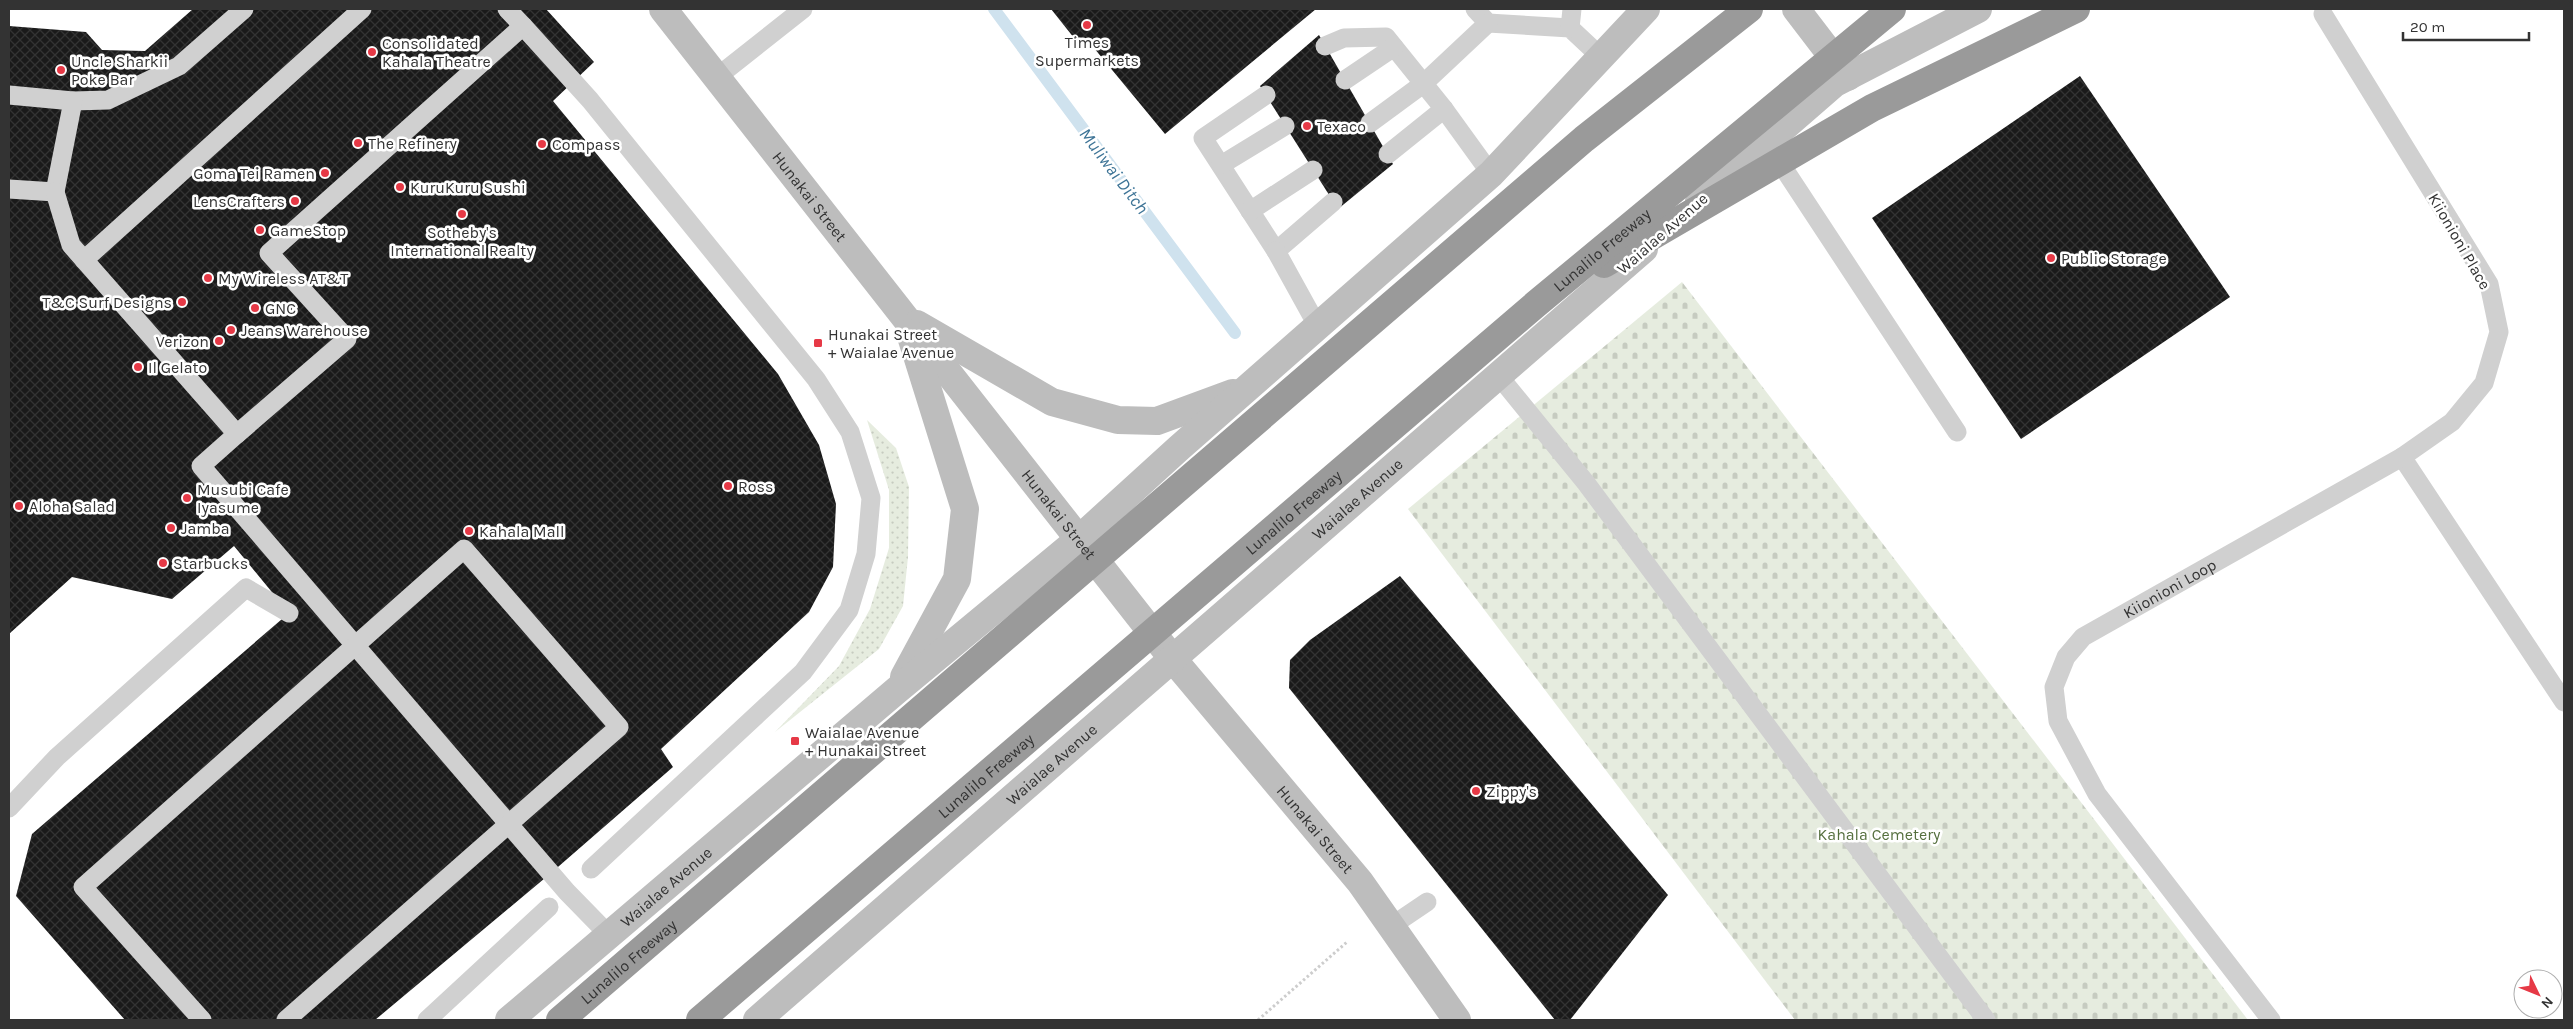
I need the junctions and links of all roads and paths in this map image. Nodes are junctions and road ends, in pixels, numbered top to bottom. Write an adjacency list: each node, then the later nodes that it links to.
1 (244, 9): 27 (lane)
2 (362, 9): 41 (lane)
3 (507, 9): 16 (lane)
4 (663, 9): 22 (main road, Hunakai Street)
5 (803, 9): 22 (lane)
6 (1475, 9): 15 (lane)
7 (1572, 9): 17 (lane)
8 (1646, 9): 20 (main road, Waialae Avenue)
9 (1749, 9): 68 (highway, Lunalilo Freeway, bridge)
10 (1796, 9): 21 (main road)
11 (1892, 9): 42 (highway, Lunalilo Freeway, bridge)
12 (1978, 9): 21 (main road, Waialae Avenue)
13 (2076, 9): 42 (highway, bridge)
14 (2323, 14): 49 (lane, Kiionioni Place)
15 (1488, 23): 17 (lane); 24 (lane)
16 (522, 26): 48 (lane); 58 (lane)
17 (1570, 28): 20 (lane)
18 (1325, 46): 19 (lane)
19 (1394, 47): 23 (lane); 24 (lane)
20 (1602, 58): 35 (main road, Waialae Avenue)
21 (1848, 77): 31 (main road, Waialae Avenue)
22 (717, 78): 43 (main road, Hunakai Street)
23 (1345, 80)
24 (1423, 84): 28 (lane); 29 (lane)
25 (9, 95): 27 (lane)
26 (1266, 95): 33 (lane)
27 (73, 101): 37 (lane)
28 (1444, 109): 32 (lane); 35 (lane)
29 (1370, 123)
30 (1285, 126): 33 (lane)
31 (1766, 143): 45 (main road, Waialae Avenue); 47 (lane)
32 (1388, 154)
33 (1221, 165): 39 (lane)
34 (1313, 170): 39 (lane)
35 (1491, 174): 44 (main road, Waialae Avenue)
36 (9, 189): 37 (lane)
37 (55, 192): 41 (lane)
38 (1333, 202): 40 (lane)
39 (1250, 211): 40 (lane)
40 (1276, 251): 44 (lane)
41 (84, 260): 48 (lane)
42 (1536, 304): 69 (highway, Lunalilo Freeway, bridge)
43 (905, 317): 46 (main road); 50 (main road, Hunakai Street); 54 (main road)
44 (1318, 327): 46 (main road, Waialae Avenue)
45 (1498, 375): 53 (main road, Waialae Avenue); 73 (lane)
46 (1248, 387): 50 (main road, Waialae Avenue)
47 (1957, 432)
48 (237, 434): 52 (lane)
49 (2402, 457): 55 (lane); 74 (lane, Kiionioni Loop)
50 (1078, 540): 53 (main road, Hunakai Street); 54 (main road, Waialae Avenue)
51 (289, 613): 56 (lane)
52 (355, 644): 57 (lane); 57 (lane); 64 (lane)
53 (1172, 658): 61 (main road, Hunakai Street); 70 (main road, Waialae Avenue)
54 (897, 690): 62 (main road, Waialae Avenue)
55 (2564, 702)
56 (9, 808)
57 (508, 823): 62 (lane); 65 (lane)
58 (591, 870)
59 (1427, 902): 61 (lane)
60 (549, 907): 66 (lane)
61 (1390, 927): 72 (main road, Hunakai Street)
62 (609, 935): 67 (main road, Waialae Avenue)
63 (1347, 942): 71 (path)
64 (202, 1020)
65 (286, 1020)
66 (426, 1020)
67 (509, 1020)
68 (560, 1020)
69 (700, 1020)
70 (757, 1020)
71 (1258, 1020)
72 (1457, 1020)
73 (1986, 1020)
74 (2271, 1020)

